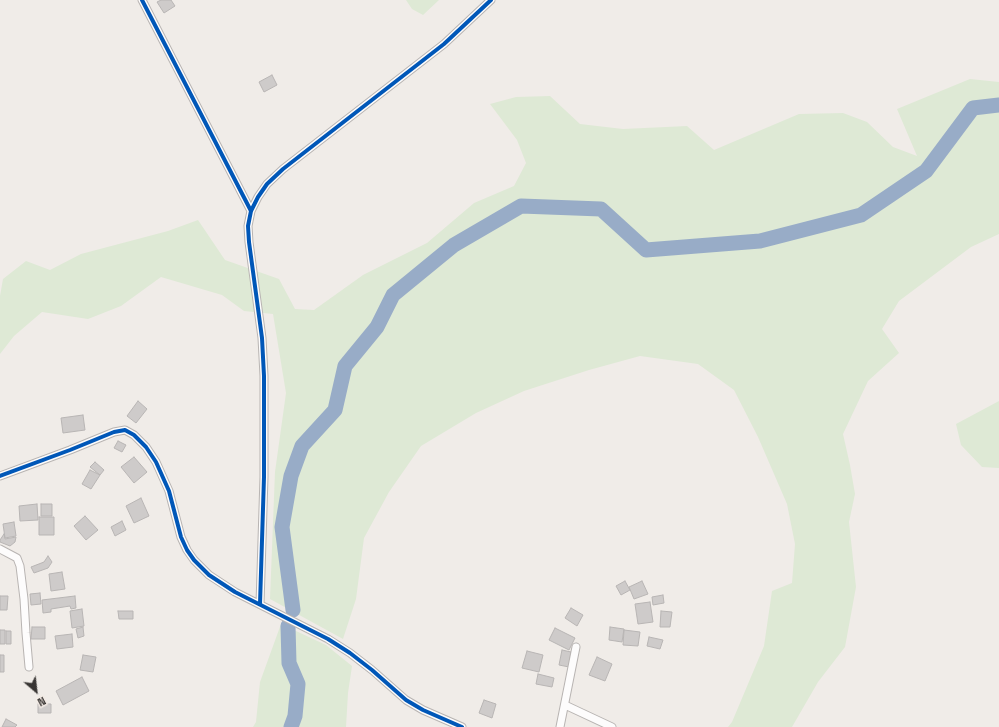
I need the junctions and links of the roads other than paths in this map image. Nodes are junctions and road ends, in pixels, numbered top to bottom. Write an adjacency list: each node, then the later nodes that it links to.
1 (142, 0): 3 (street)
2 (492, 0): 3 (street)
3 (251, 211): 6 (street)
4 (0, 476): 6 (street)
5 (0, 549): 8 (street)
6 (260, 604): 10 (street)
7 (576, 647): 9 (street)
8 (30, 667)
9 (565, 705): 11 (street); 12 (street)
10 (462, 727)
11 (560, 727)
12 (612, 727)

